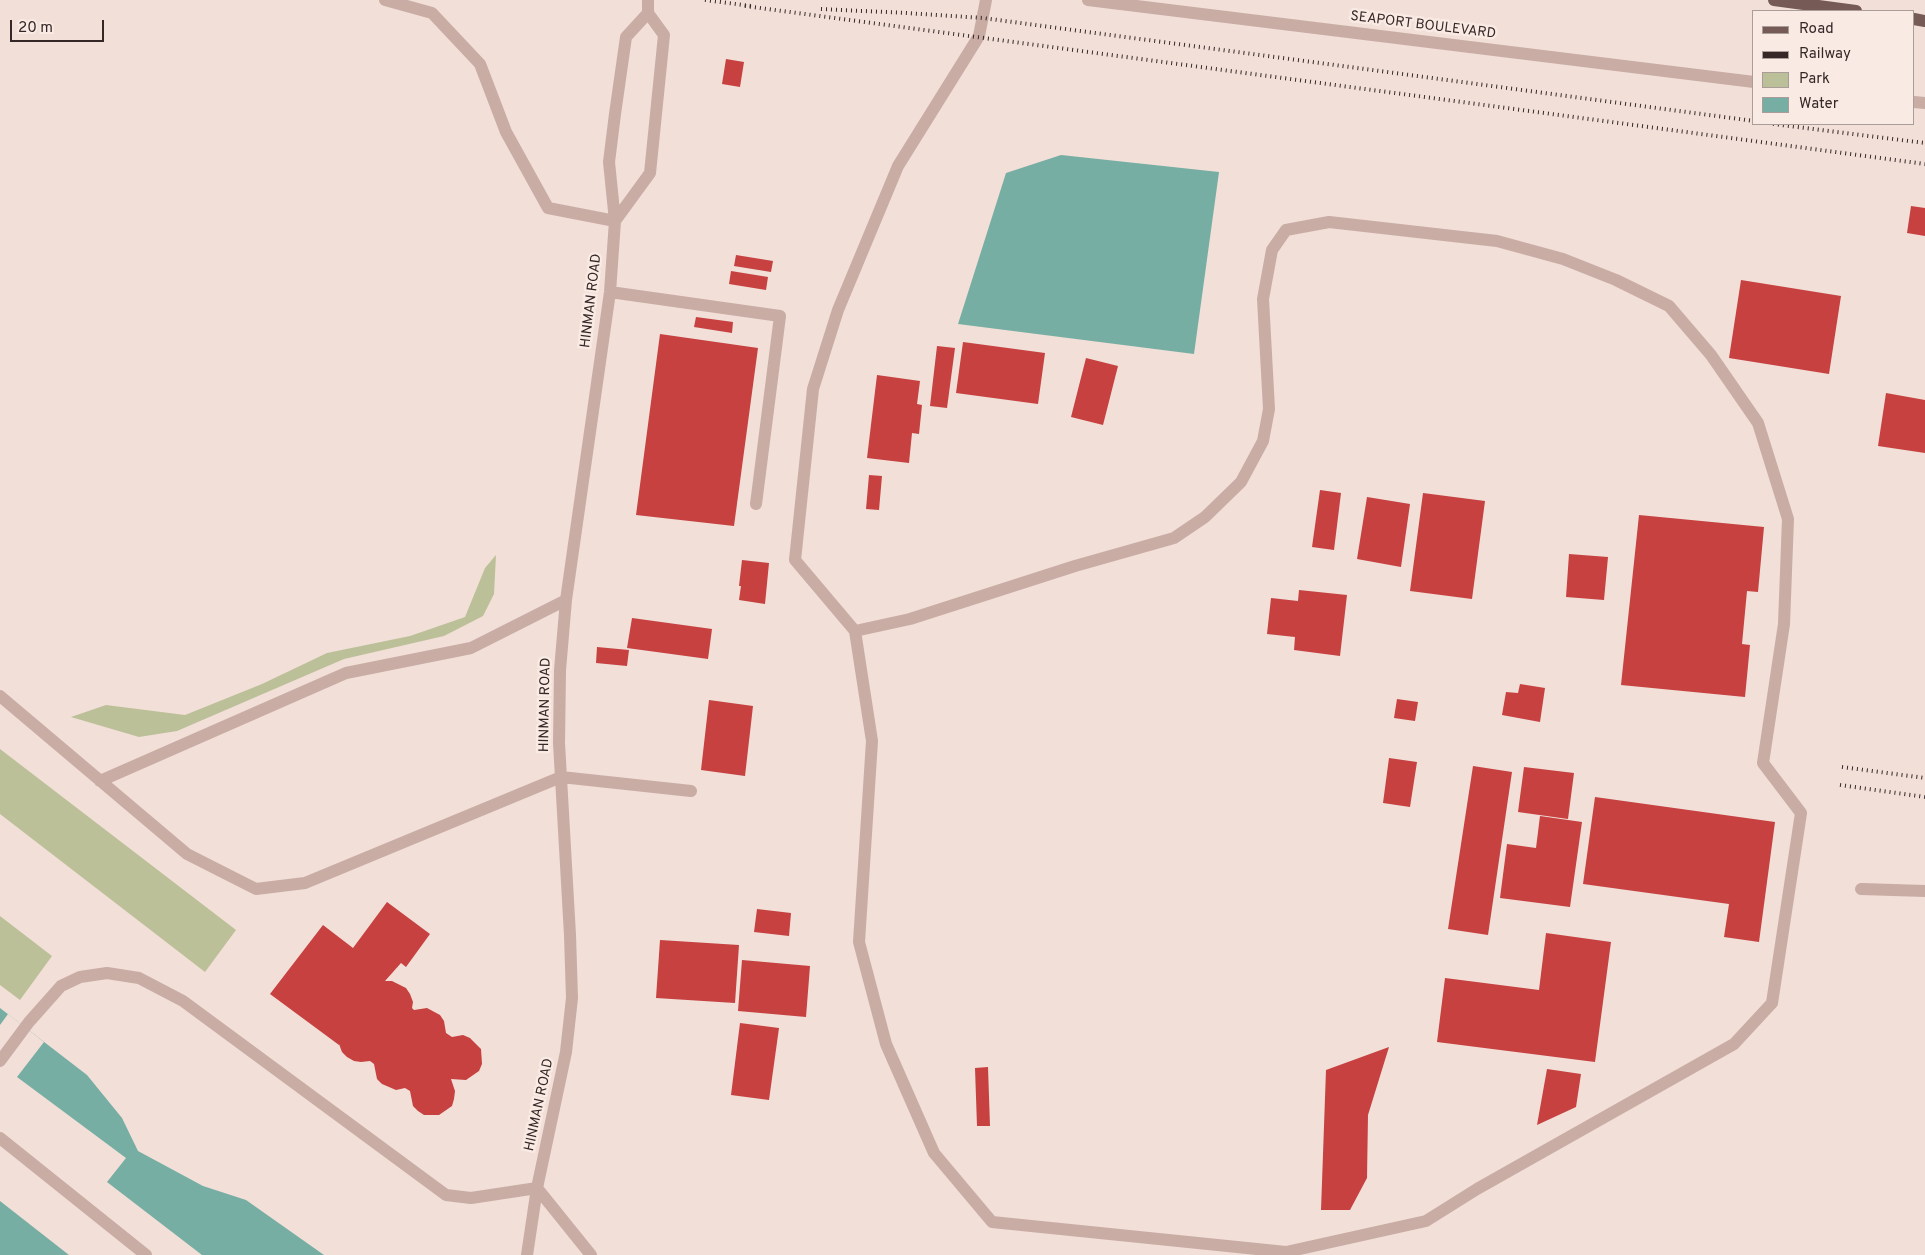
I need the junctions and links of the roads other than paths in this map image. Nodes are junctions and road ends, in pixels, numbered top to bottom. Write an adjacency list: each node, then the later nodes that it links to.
1 (385, 0): 9 (street)
2 (648, 0): 7 (street)
3 (986, 0): 13 (street)
4 (1088, 0): 8 (street, SEAPORT BOULEVARD)
5 (1774, 0): 6 (main road)
6 (1849, 10)
7 (648, 13): 9 (street, HINMAN ROAD); 9 (street)
8 (1752, 82)
9 (616, 221): 10 (street, HINMAN ROAD)
10 (610, 292): 11 (street); 12 (street, HINMAN ROAD)
11 (756, 504)
12 (566, 600): 15 (street, HINMAN ROAD); 16 (street)
13 (855, 631): 13 (street)
14 (0, 696): 16 (street)
15 (561, 777): 16 (street); 17 (street); 22 (street, HINMAN ROAD)
16 (100, 781)
17 (691, 791)
18 (1861, 889): 19 (street)
19 (1925, 891)
20 (0, 1062): 22 (street)
21 (0, 1138): 23 (street)
22 (537, 1188): 24 (street, HINMAN ROAD); 25 (street)
23 (146, 1255)
24 (527, 1255)
25 (591, 1255)

